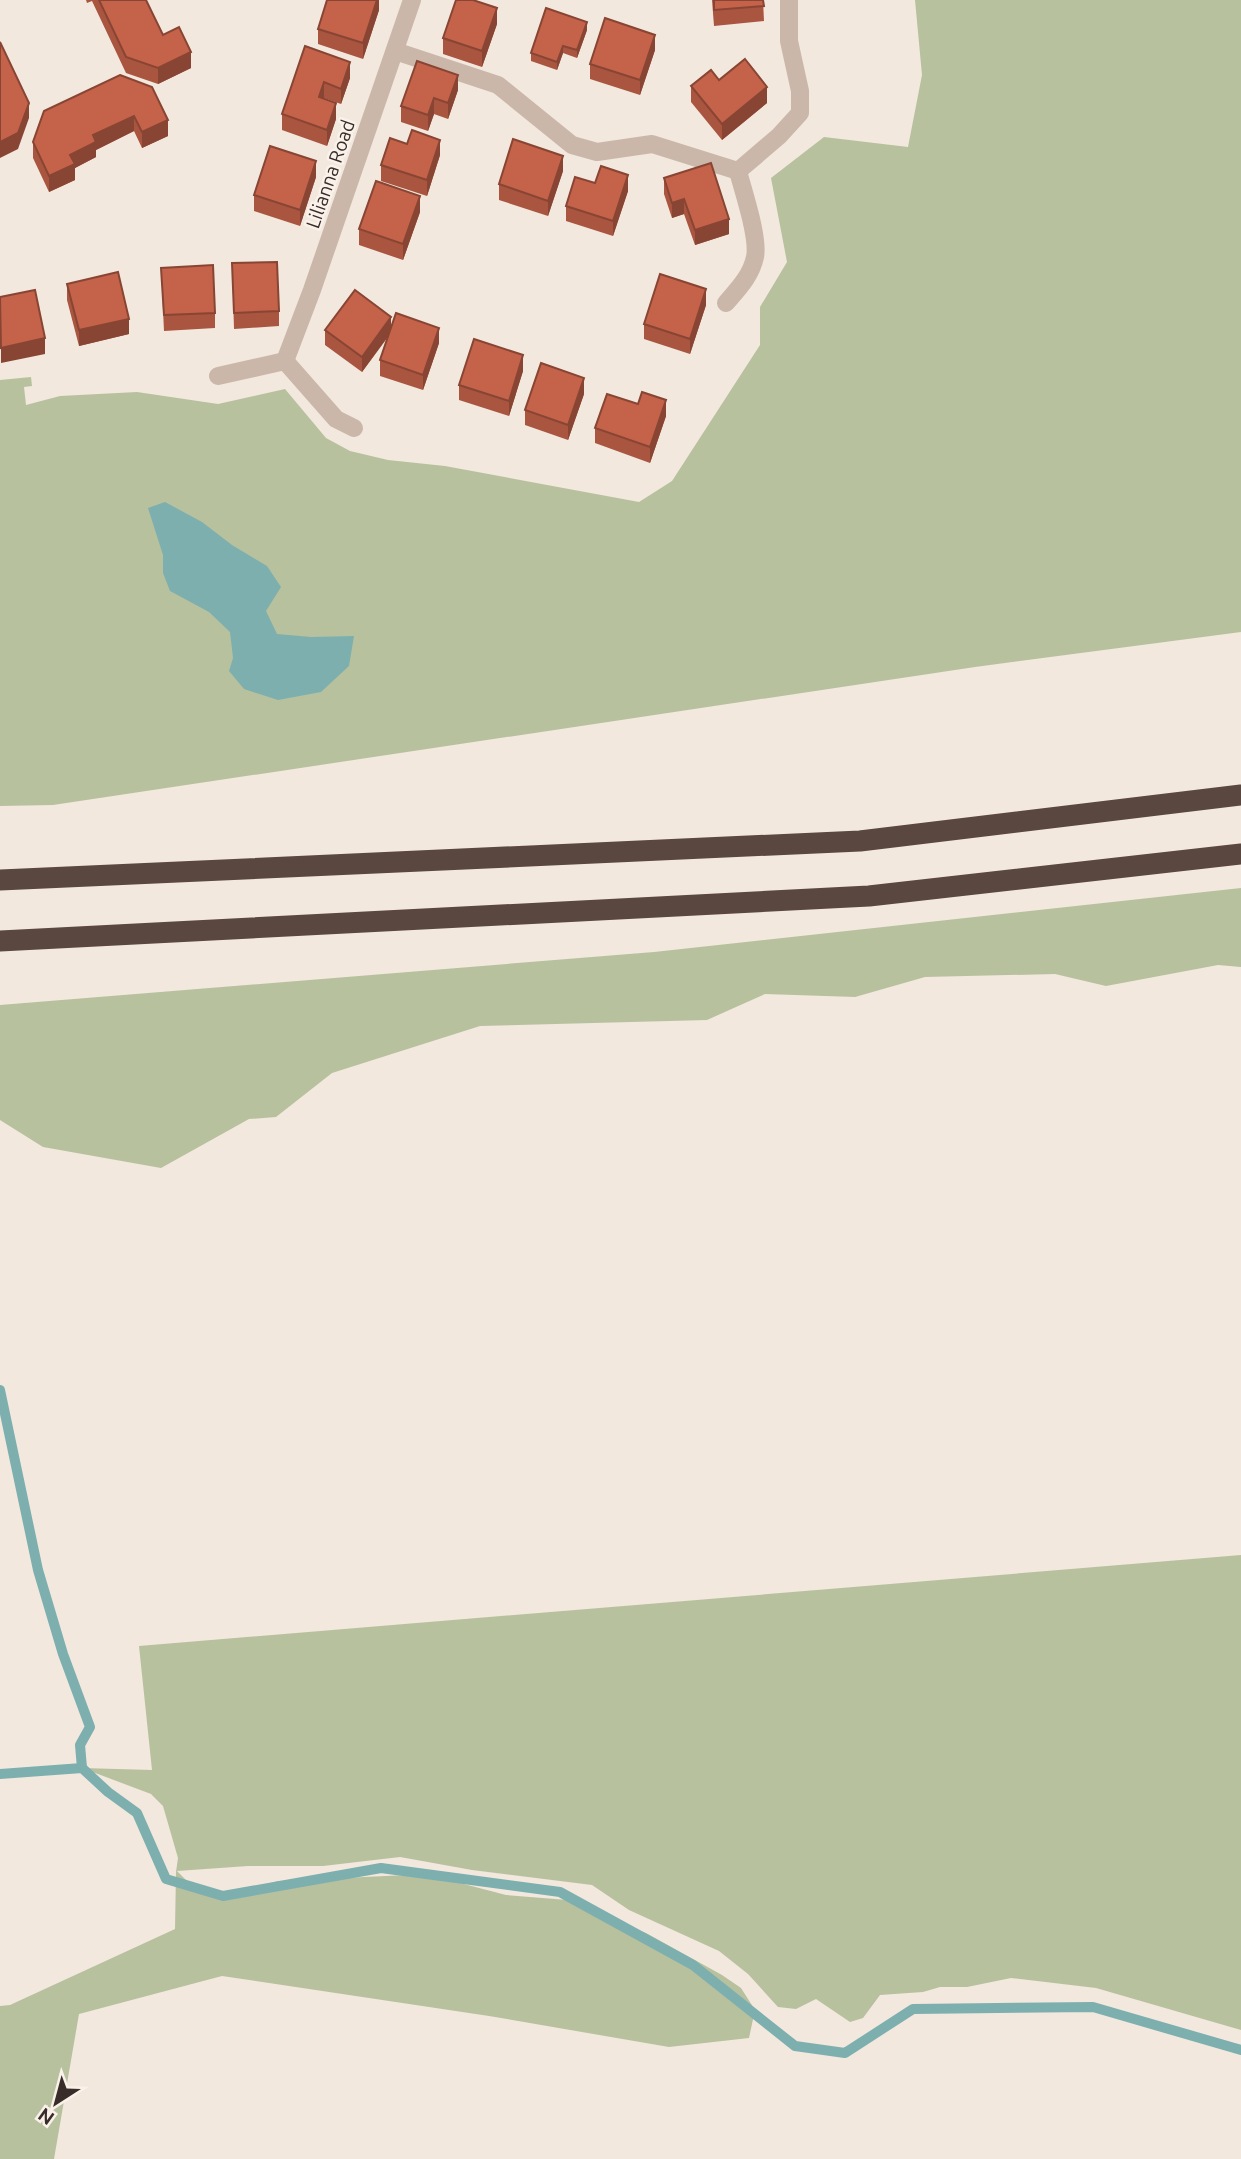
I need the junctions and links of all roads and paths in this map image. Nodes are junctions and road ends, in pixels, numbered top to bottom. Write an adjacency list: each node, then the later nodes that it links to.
1 (412, 0): 3 (street, Lilianna Road)
2 (789, 0): 4 (street)
3 (395, 51): 4 (street); 6 (street, Lilianna Road)
4 (738, 171): 5 (street)
5 (726, 303)
6 (285, 361): 7 (street); 8 (street)
7 (218, 376)
8 (354, 428)
9 (1241, 795): 11 (highway)
10 (1241, 854): 12 (highway)
11 (0, 880)
12 (0, 942)

